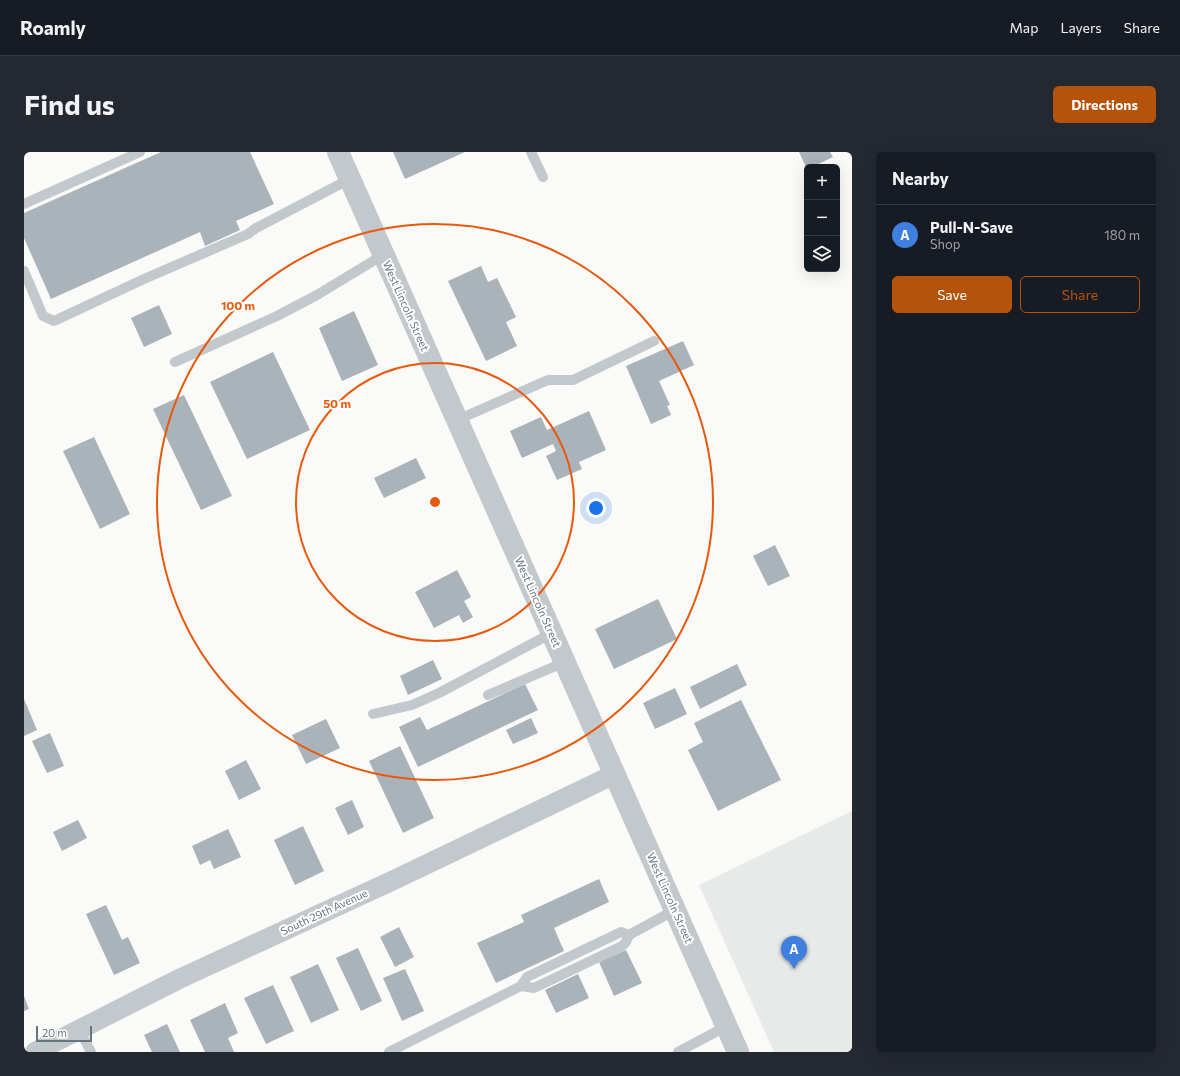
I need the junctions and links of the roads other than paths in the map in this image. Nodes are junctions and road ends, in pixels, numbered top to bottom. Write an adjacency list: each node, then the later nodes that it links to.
1 (140, 152): 6 (lane)
2 (338, 152): 5 (street, West Lincoln Street)
3 (532, 152): 4 (lane)
4 (543, 177)
5 (350, 179): 7 (street, West Lincoln Street); 8 (lane)
6 (24, 204)
7 (383, 254): 10 (lane); 11 (street, West Lincoln Street)
8 (24, 271)
9 (654, 341): 11 (lane)
10 (175, 362)
11 (457, 420): 12 (street, West Lincoln Street)
12 (552, 633): 13 (street, West Lincoln Street); 15 (lane)
13 (565, 662): 14 (lane); 16 (street, West Lincoln Street)
14 (488, 695)
15 (373, 714)
16 (615, 774): 17 (street, West Lincoln Street); 19 (street, South 29th Avenue)
17 (675, 910): 18 (street, West Lincoln Street); 22 (lane)
18 (726, 1026): 23 (lane); 24 (street, West Lincoln Street)
19 (79, 1030): 20 (street, South 29th Avenue); 21 (lane)
20 (35, 1052)
21 (91, 1052)
22 (389, 1052)
23 (678, 1052)
24 (738, 1052)

